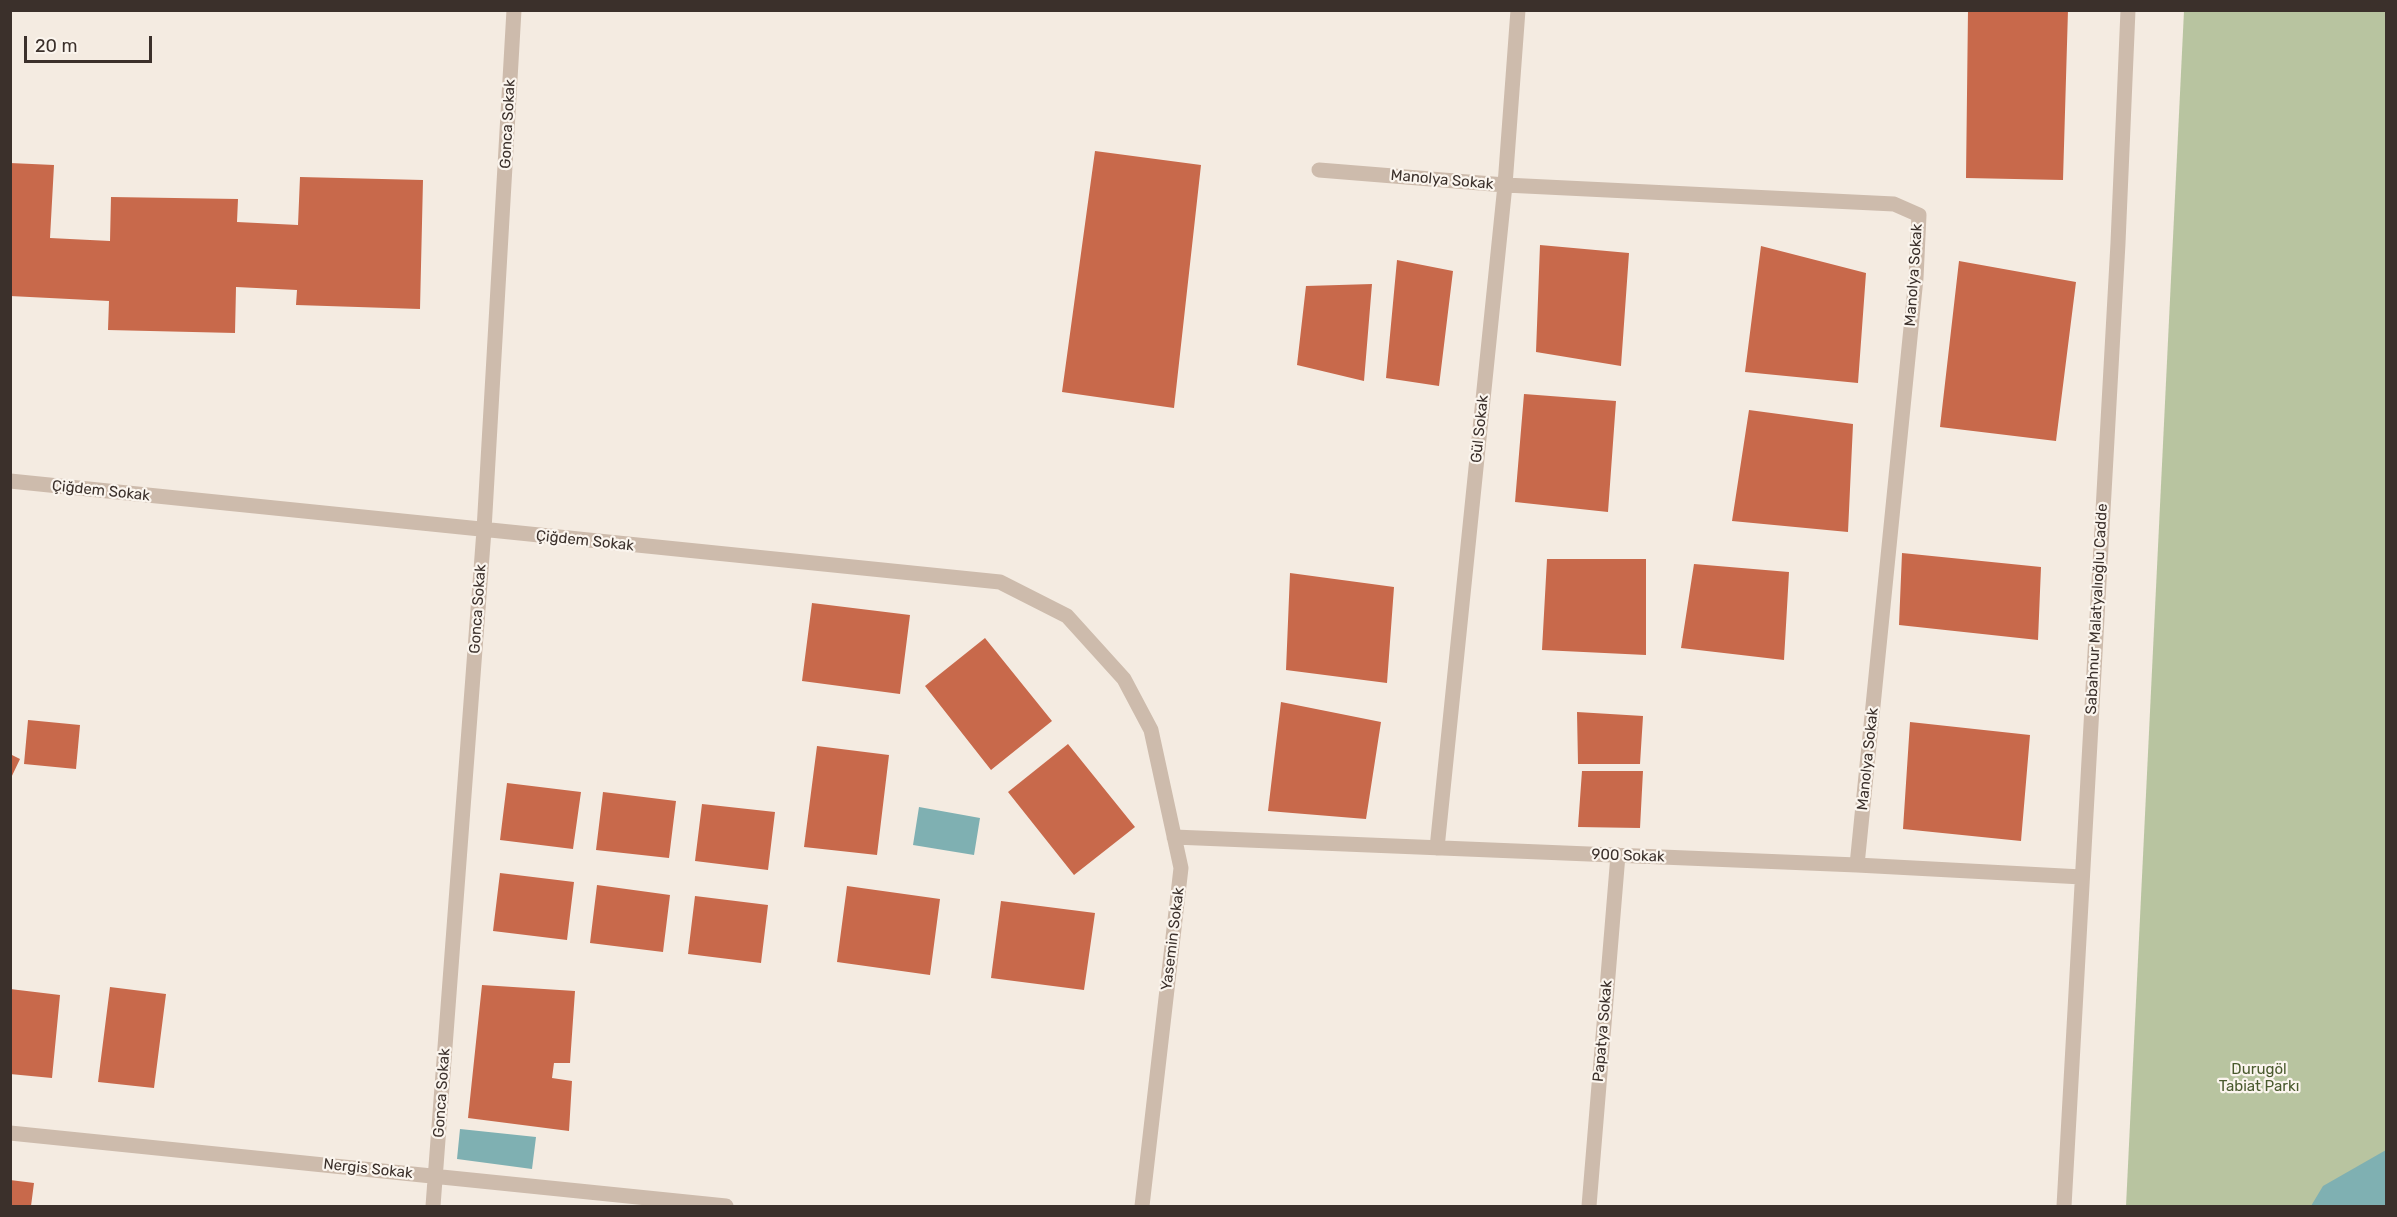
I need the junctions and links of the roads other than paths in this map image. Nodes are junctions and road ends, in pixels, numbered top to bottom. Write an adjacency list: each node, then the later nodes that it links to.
1 (514, 10): 7 (street, Gonca Sokak)
2 (1518, 10): 5 (street, Gül Sokak)
3 (2128, 10): 13 (street, Sabahnur Malatyalıoğlu Cadde)
4 (1319, 170): 5 (street, Manolya Sokak)
5 (1505, 185): 10 (street, Gül Sokak); 12 (street, Manolya Sokak)
6 (10, 481): 7 (street, Çiğdem Sokak)
7 (484, 530): 8 (street, Çiğdem Sokak); 15 (street, Gonca Sokak)
8 (1124, 679): 9 (street, Yasemin Sokak)
9 (1174, 837): 10 (street, 900 Sokak); 18 (street, Yasemin Sokak)
10 (1437, 848): 11 (street, 900 Sokak)
11 (1618, 855): 12 (street, 900 Sokak); 19 (street, Papatya Sokak)
12 (1857, 865): 13 (street, 900 Sokak)
13 (2082, 877): 20 (street, Sabahnur Malatyalıoğlu Cadde)
14 (10, 1133): 15 (street, Nergis Sokak)
15 (436, 1176): 16 (street, Gonca Sokak); 17 (street, Nergis Sokak)
16 (433, 1206)
17 (726, 1206)
18 (1142, 1206)
19 (1589, 1206)
20 (2064, 1206)

